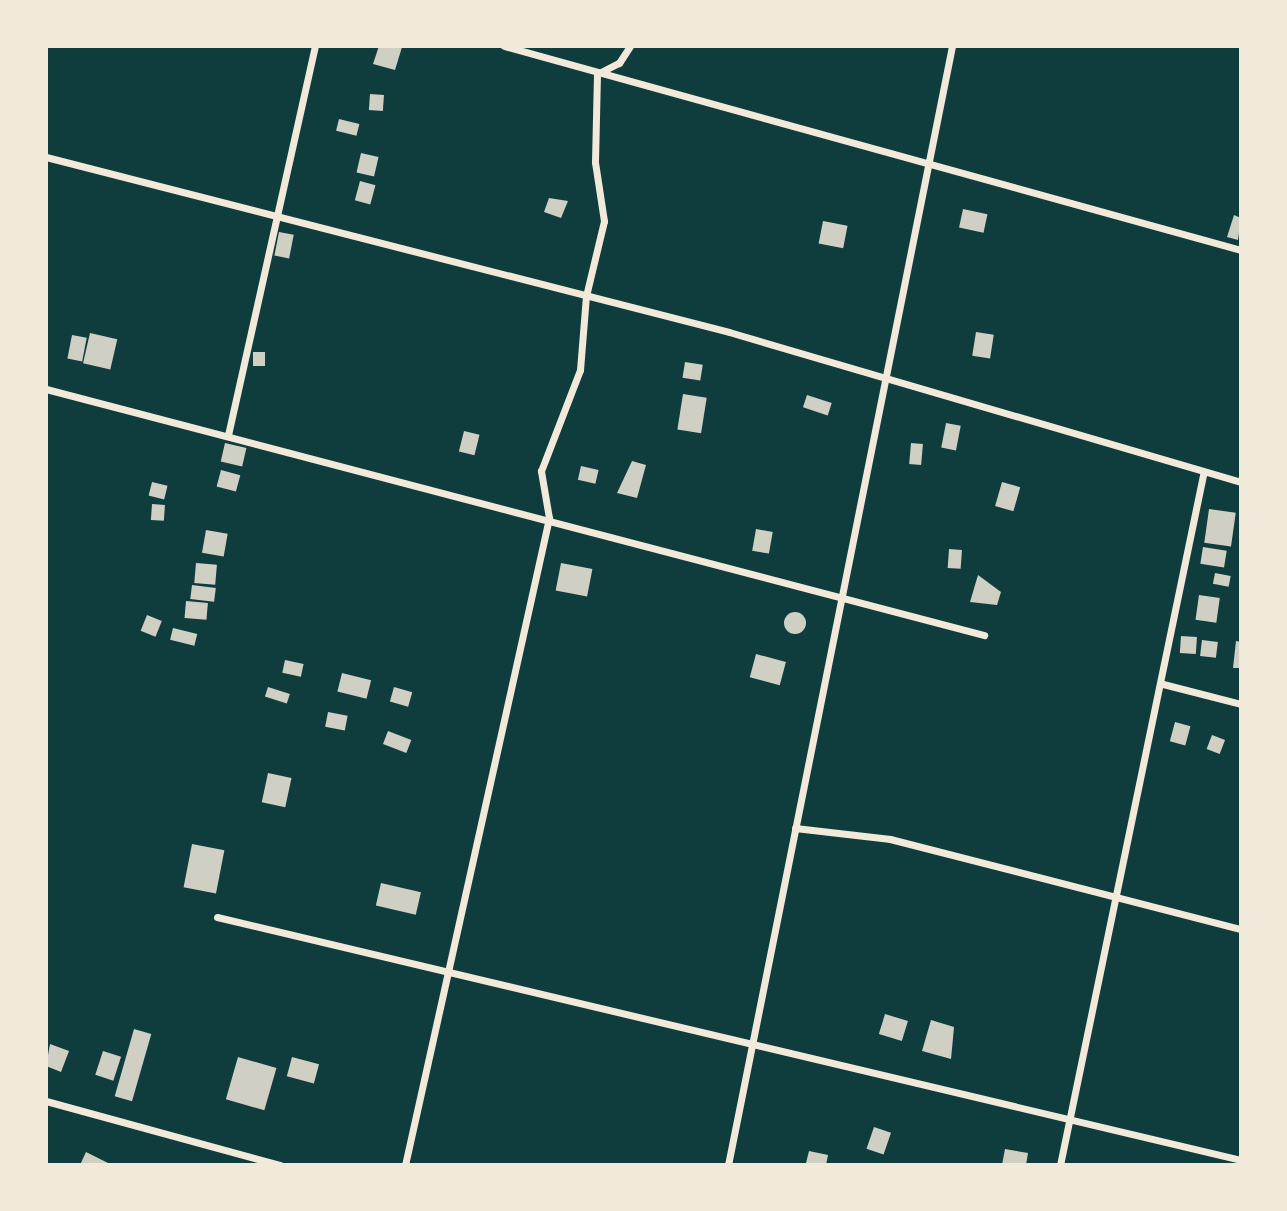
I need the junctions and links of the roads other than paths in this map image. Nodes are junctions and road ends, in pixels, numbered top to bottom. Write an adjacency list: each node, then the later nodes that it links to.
1 (315, 46): 8 (street)
2 (504, 46): 5 (street)
3 (630, 46): 5 (street)
4 (952, 46): 7 (street)
5 (597, 74): 7 (street); 10 (street)
6 (46, 157): 8 (street)
7 (925, 166): 9 (street); 11 (street)
8 (278, 217): 10 (street); 13 (street)
9 (1241, 250)
10 (586, 296): 11 (street); 16 (street)
11 (884, 378): 14 (street); 17 (street)
12 (46, 389): 13 (street)
13 (228, 435): 16 (street)
14 (1203, 475): 15 (street); 19 (street)
15 (1241, 482)
16 (549, 518): 17 (street); 25 (street)
17 (842, 596): 18 (street); 21 (street)
18 (984, 635)
19 (1163, 684): 20 (street); 22 (street)
20 (1241, 704)
21 (795, 828): 22 (street); 26 (street)
22 (1113, 902): 24 (street); 28 (street)
23 (217, 917): 25 (street)
24 (1241, 929)
25 (448, 975): 26 (street); 31 (street)
26 (753, 1043): 28 (street); 32 (street)
27 (46, 1101): 30 (street)
28 (1069, 1116): 29 (street); 33 (street)
29 (1241, 1160)
30 (280, 1165)
31 (405, 1165)
32 (728, 1165)
33 (1060, 1165)

